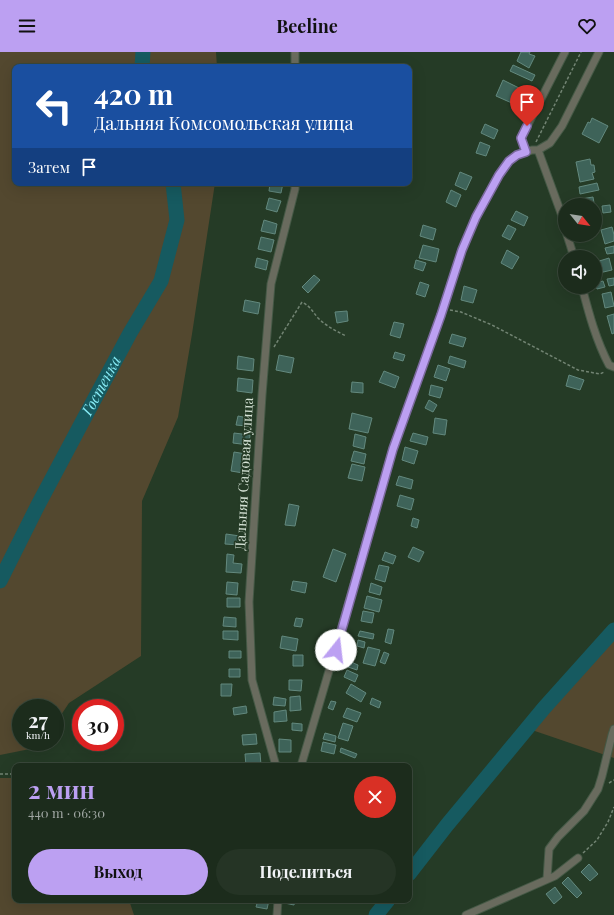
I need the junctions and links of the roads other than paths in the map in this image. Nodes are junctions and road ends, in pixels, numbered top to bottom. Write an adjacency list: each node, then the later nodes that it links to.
1 (295, 52): 4 (street)
2 (565, 52): 5 (street)
3 (599, 52): 5 (street)
4 (295, 64)
5 (532, 151): 7 (street); 12 (street)
6 (295, 186): 11 (street, Дальняя Садовая улица)
7 (558, 206)
8 (584, 294): 9 (street)
9 (610, 367)
10 (614, 729): 14 (street)
11 (275, 763)
12 (302, 763)
13 (578, 858): 14 (street)
14 (547, 879): 17 (street)
15 (278, 903): 16 (street)
16 (276, 915)
17 (466, 915)

